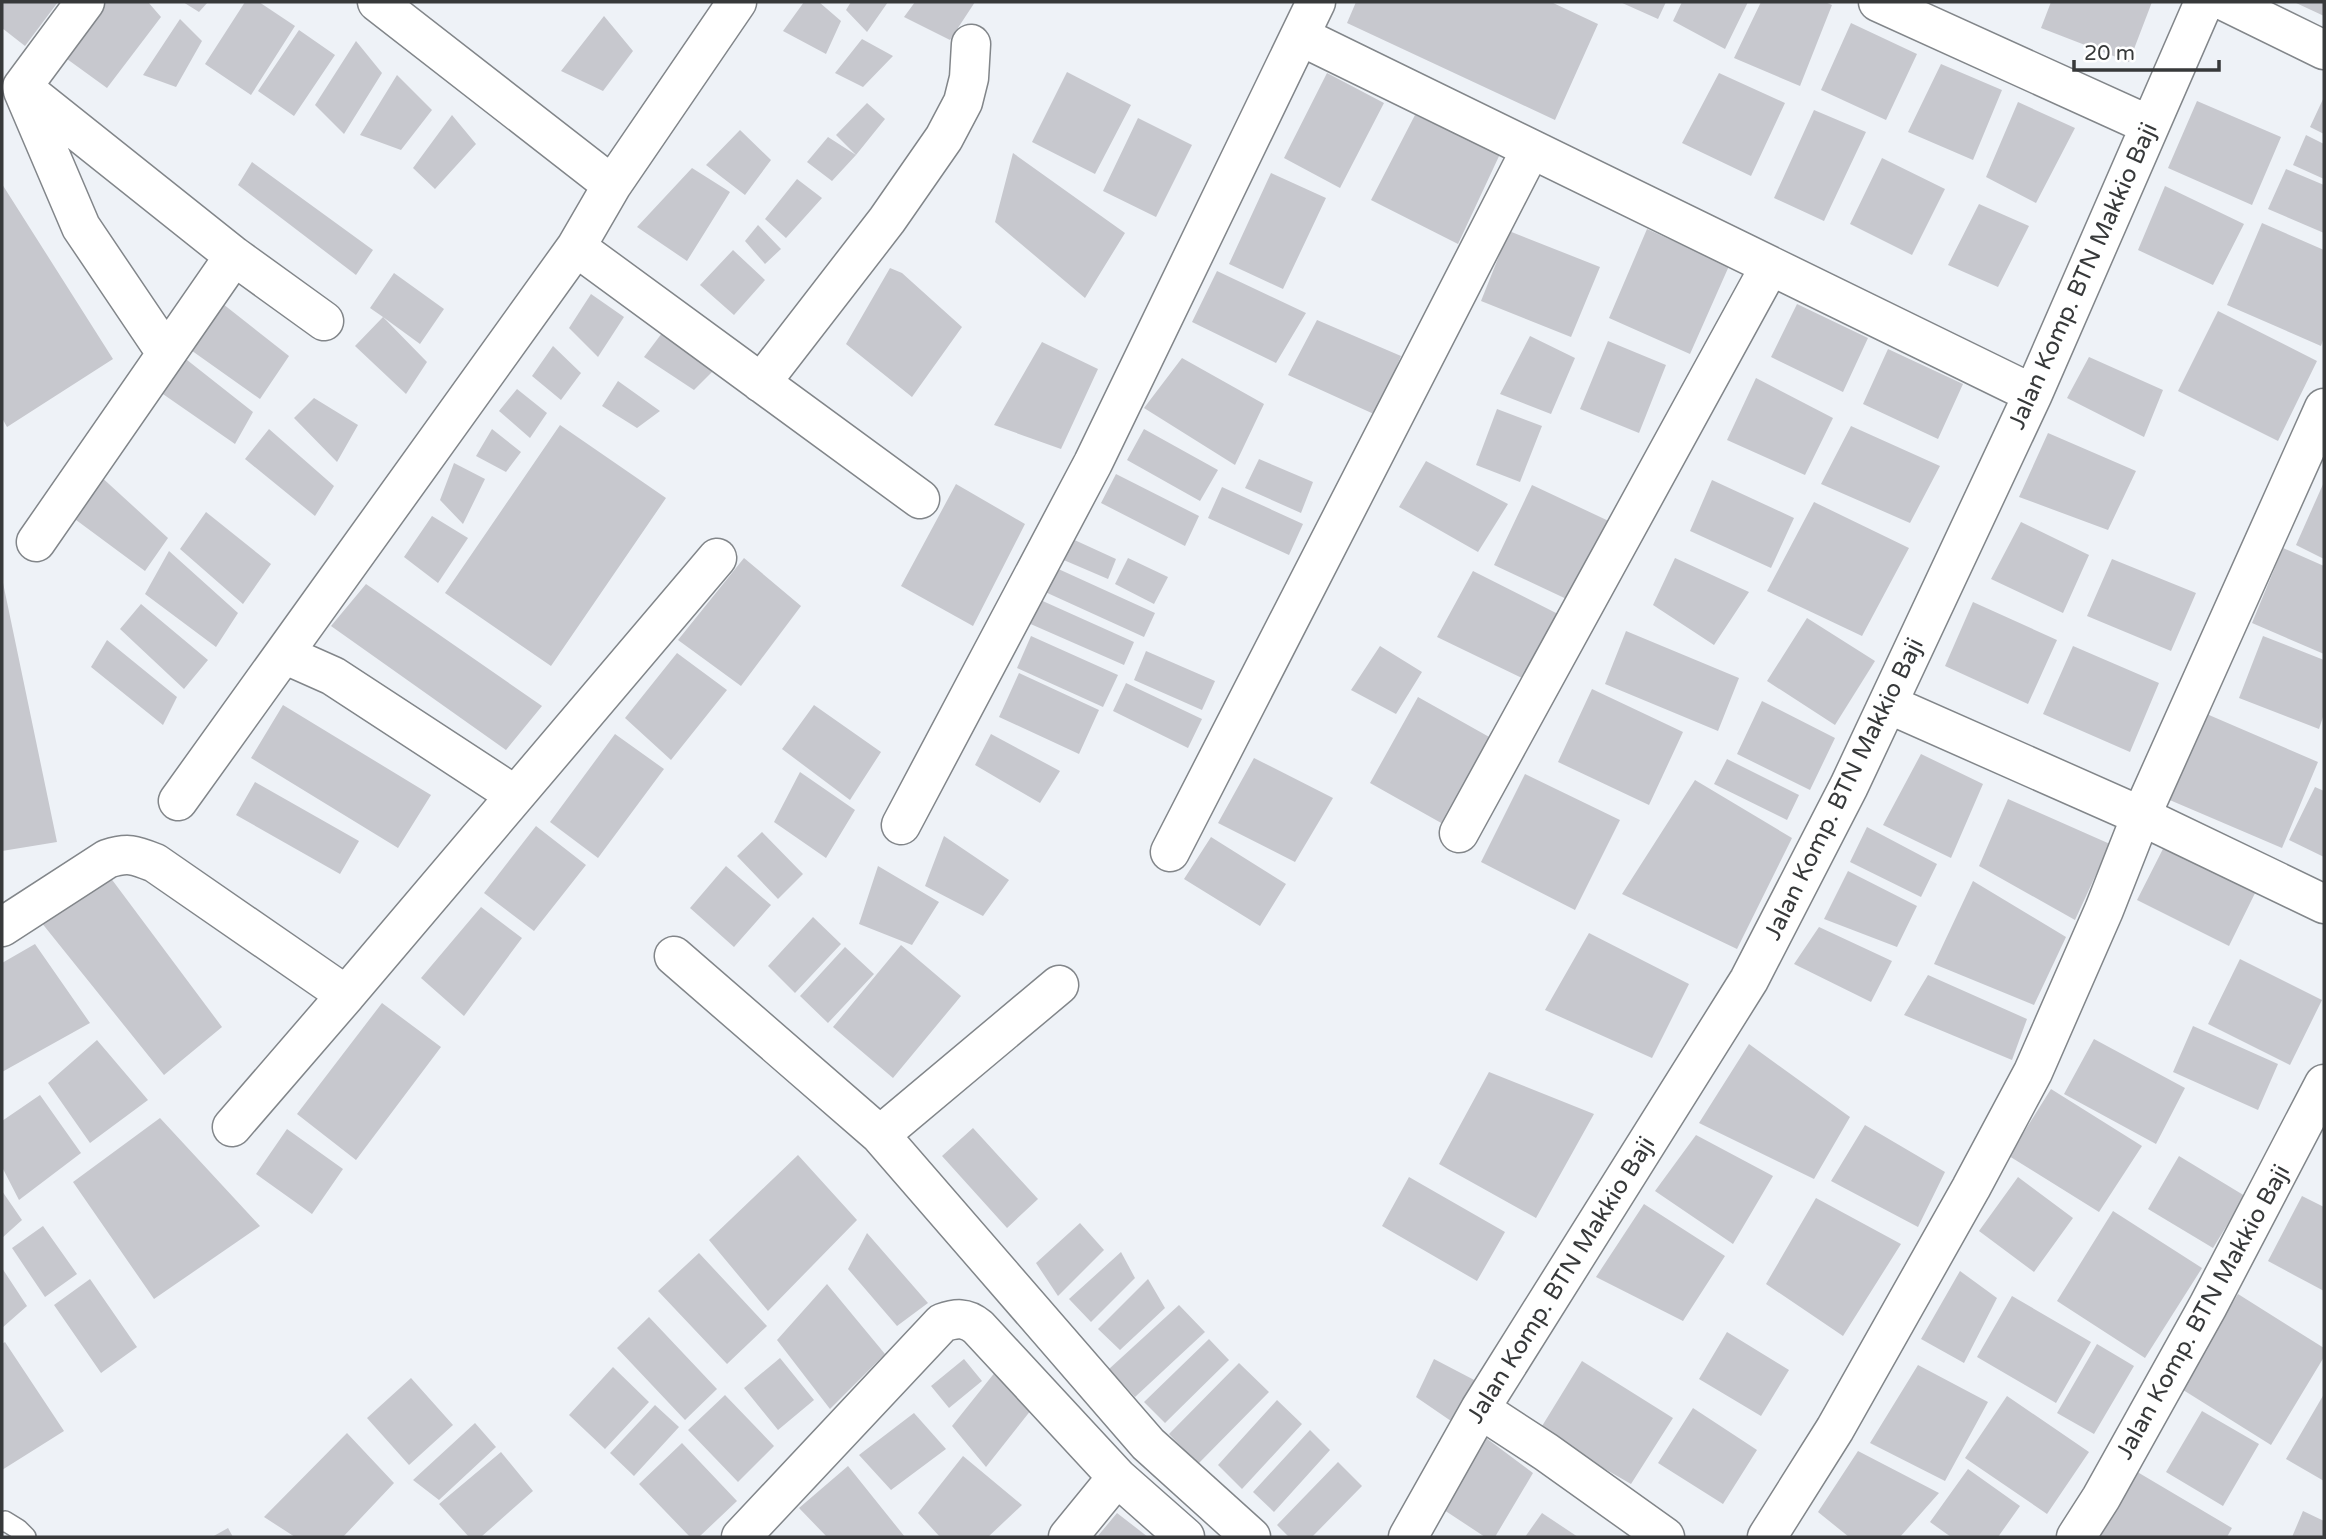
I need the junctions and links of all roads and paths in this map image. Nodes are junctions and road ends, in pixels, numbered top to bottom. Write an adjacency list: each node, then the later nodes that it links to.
1 (85, 2): 11 (street)
2 (377, 2): 14 (street)
3 (737, 2): 14 (street)
4 (1316, 2): 8 (street)
5 (1878, 2): 12 (street)
6 (2204, 2): 12 (street, Jalan Komp. BTN Makkio Baji)
7 (2226, 2): 10 (street)
8 (1300, 36): 13 (street); 31 (street)
9 (971, 44): 20 (street)
10 (2324, 50)
11 (12, 79): 16 (street); 19 (street)
12 (2149, 125): 21 (street, Jalan Komp. BTN Makkio Baji)
13 (1531, 149): 17 (street); 33 (street)
14 (612, 185): 15 (street)
15 (576, 247): 20 (street); 29 (street)
16 (234, 256): 18 (street); 19 (street)
17 (1770, 266): 21 (street); 32 (street)
18 (324, 321)
19 (166, 354): 24 (street)
20 (761, 383): 23 (street)
21 (2033, 394): 27 (street, Jalan Komp. BTN Makkio Baji)
22 (2324, 408): 30 (street)
23 (920, 499)
24 (36, 542)
25 (717, 558): 28 (street)
26 (297, 660): 28 (street)
27 (1888, 704): 30 (street); 42 (street, Jalan Komp. BTN Makkio Baji)
28 (515, 795): 38 (street)
29 (178, 801)
30 (2141, 816): 34 (street); 52 (street)
31 (901, 825)
32 (1459, 833)
33 (1170, 852)
34 (2324, 904)
35 (2, 927): 38 (street)
36 (674, 956): 41 (street)
37 (1059, 985): 41 (street)
38 (346, 995): 40 (street)
39 (2324, 1084): 53 (street, Jalan Komp. BTN Makkio Baji)
40 (232, 1127)
41 (880, 1135): 49 (street)
42 (1480, 1409): 50 (street, Jalan Komp. BTN Makkio Baji); 51 (street)
43 (1117, 1477): 46 (street); 47 (street); 48 (street)
44 (2, 1522): 45 (lane)
45 (26, 1537)
46 (741, 1537)
47 (1068, 1537)
48 (1185, 1537)
49 (1251, 1537)
50 (1408, 1537)
51 (1665, 1537)
52 (1768, 1537)
53 (2076, 1537)

